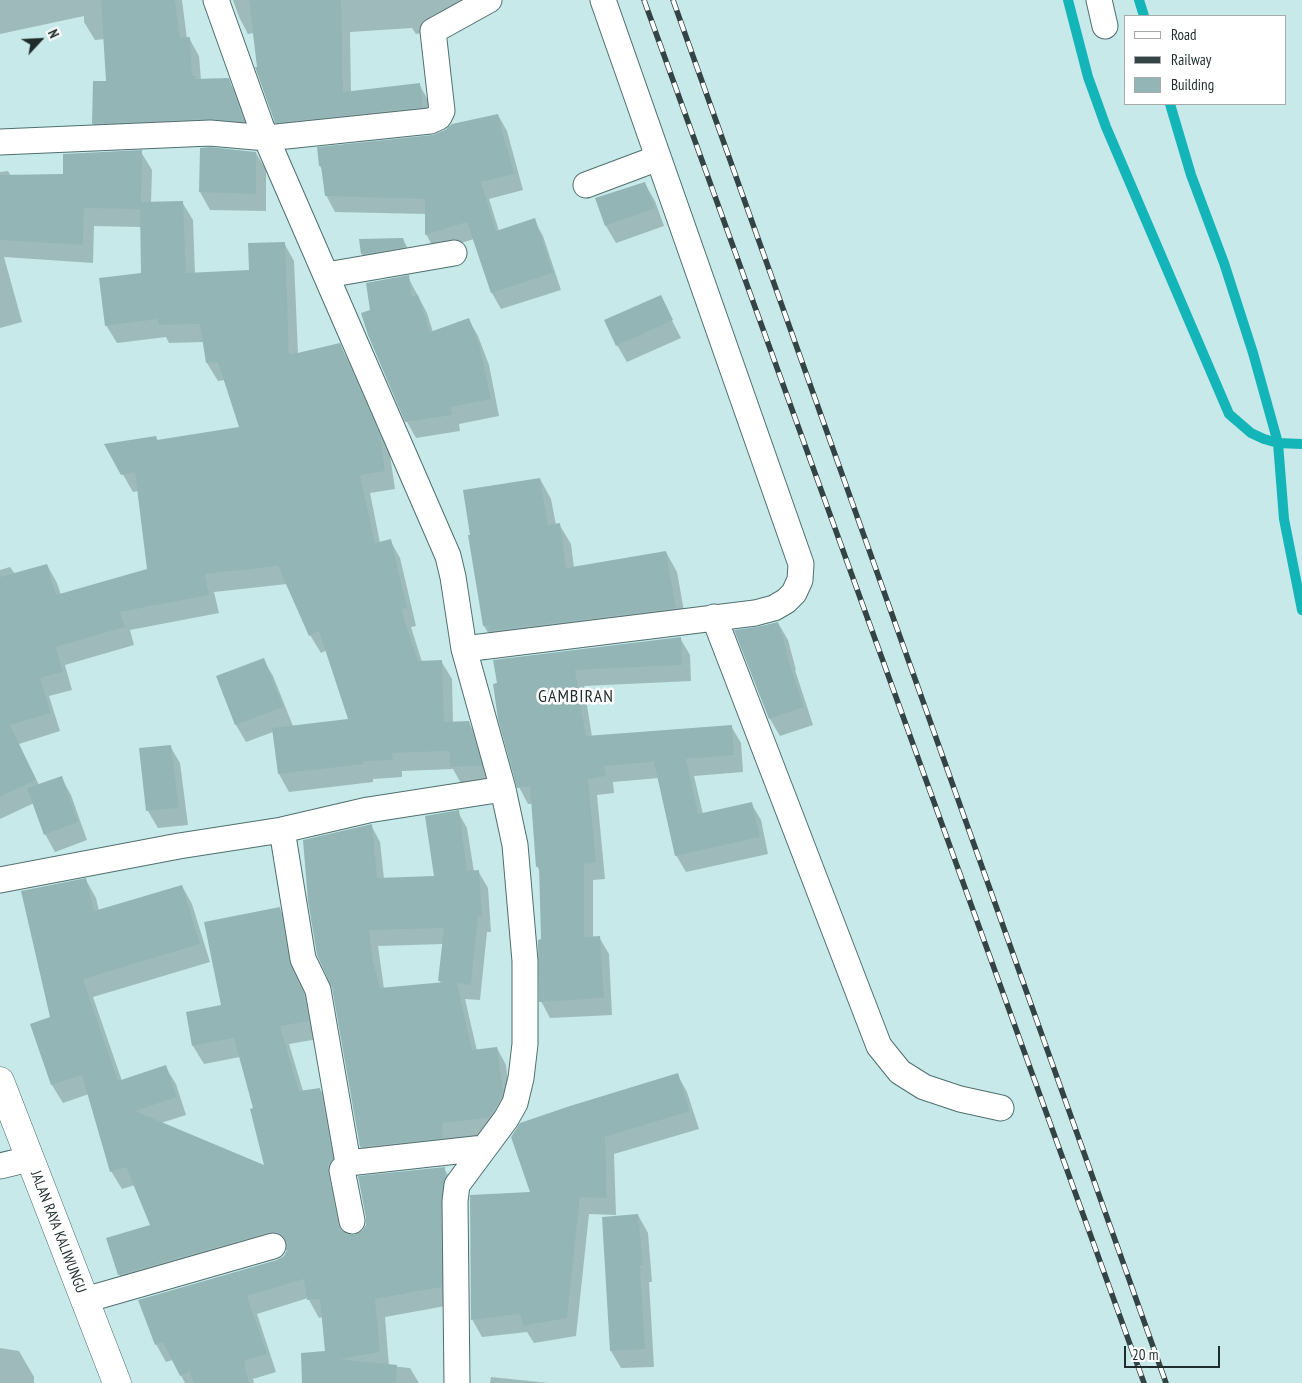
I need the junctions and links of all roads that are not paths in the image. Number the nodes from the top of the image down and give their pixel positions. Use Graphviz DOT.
graph roads {
  1 [pos="216,0"];
  2 [pos="489,0"];
  3 [pos="602,0"];
  4 [pos="1099,0"];
  5 [pos="1105,26"];
  6 [pos="268,138"];
  7 [pos="0,142"];
  8 [pos="658,158"];
  9 [pos="586,185"];
  10 [pos="454,253"];
  11 [pos="327,276"];
  12 [pos="714,617"];
  13 [pos="464,649"];
  14 [pos="503,790"];
  15 [pos="282,830"];
  16 [pos="0,880"];
  17 [pos="0,1082"];
  18 [pos="1001,1108"];
  19 [pos="484,1148"];
  20 [pos="29,1159"];
  21 [pos="348,1163"];
  22 [pos="0,1166"];
  23 [pos="352,1221"];
  24 [pos="273,1246"];
  25 [pos="85,1300"];
  26 [pos="117,1383"];
  27 [pos="457,1383"];
  1 -- 6 [label="street"];
  2 -- 6 [label="street"];
  3 -- 8 [label="street"];
  4 -- 5 [label="street"];
  6 -- 7 [label="street"];
  6 -- 11 [label="street"];
  8 -- 9 [label="street"];
  8 -- 12 [label="street"];
  10 -- 11 [label="street"];
  11 -- 13 [label="street"];
  12 -- 13 [label="street"];
  12 -- 18 [label="street"];
  13 -- 14 [label="street"];
  14 -- 15 [label="street"];
  14 -- 19 [label="street"];
  15 -- 16 [label="street"];
  15 -- 21 [label="street"];
  17 -- 20 [label="main road, JALAN RAYA KALIWUNGU"];
  19 -- 21 [label="street"];
  19 -- 27 [label="street"];
  20 -- 22 [label="street"];
  20 -- 25 [label="main road, JALAN RAYA KALIWUNGU"];
  21 -- 23 [label="street"];
  24 -- 25 [label="street"];
  25 -- 26 [label="main road, JALAN RAYA KALIWUNGU"];
}
